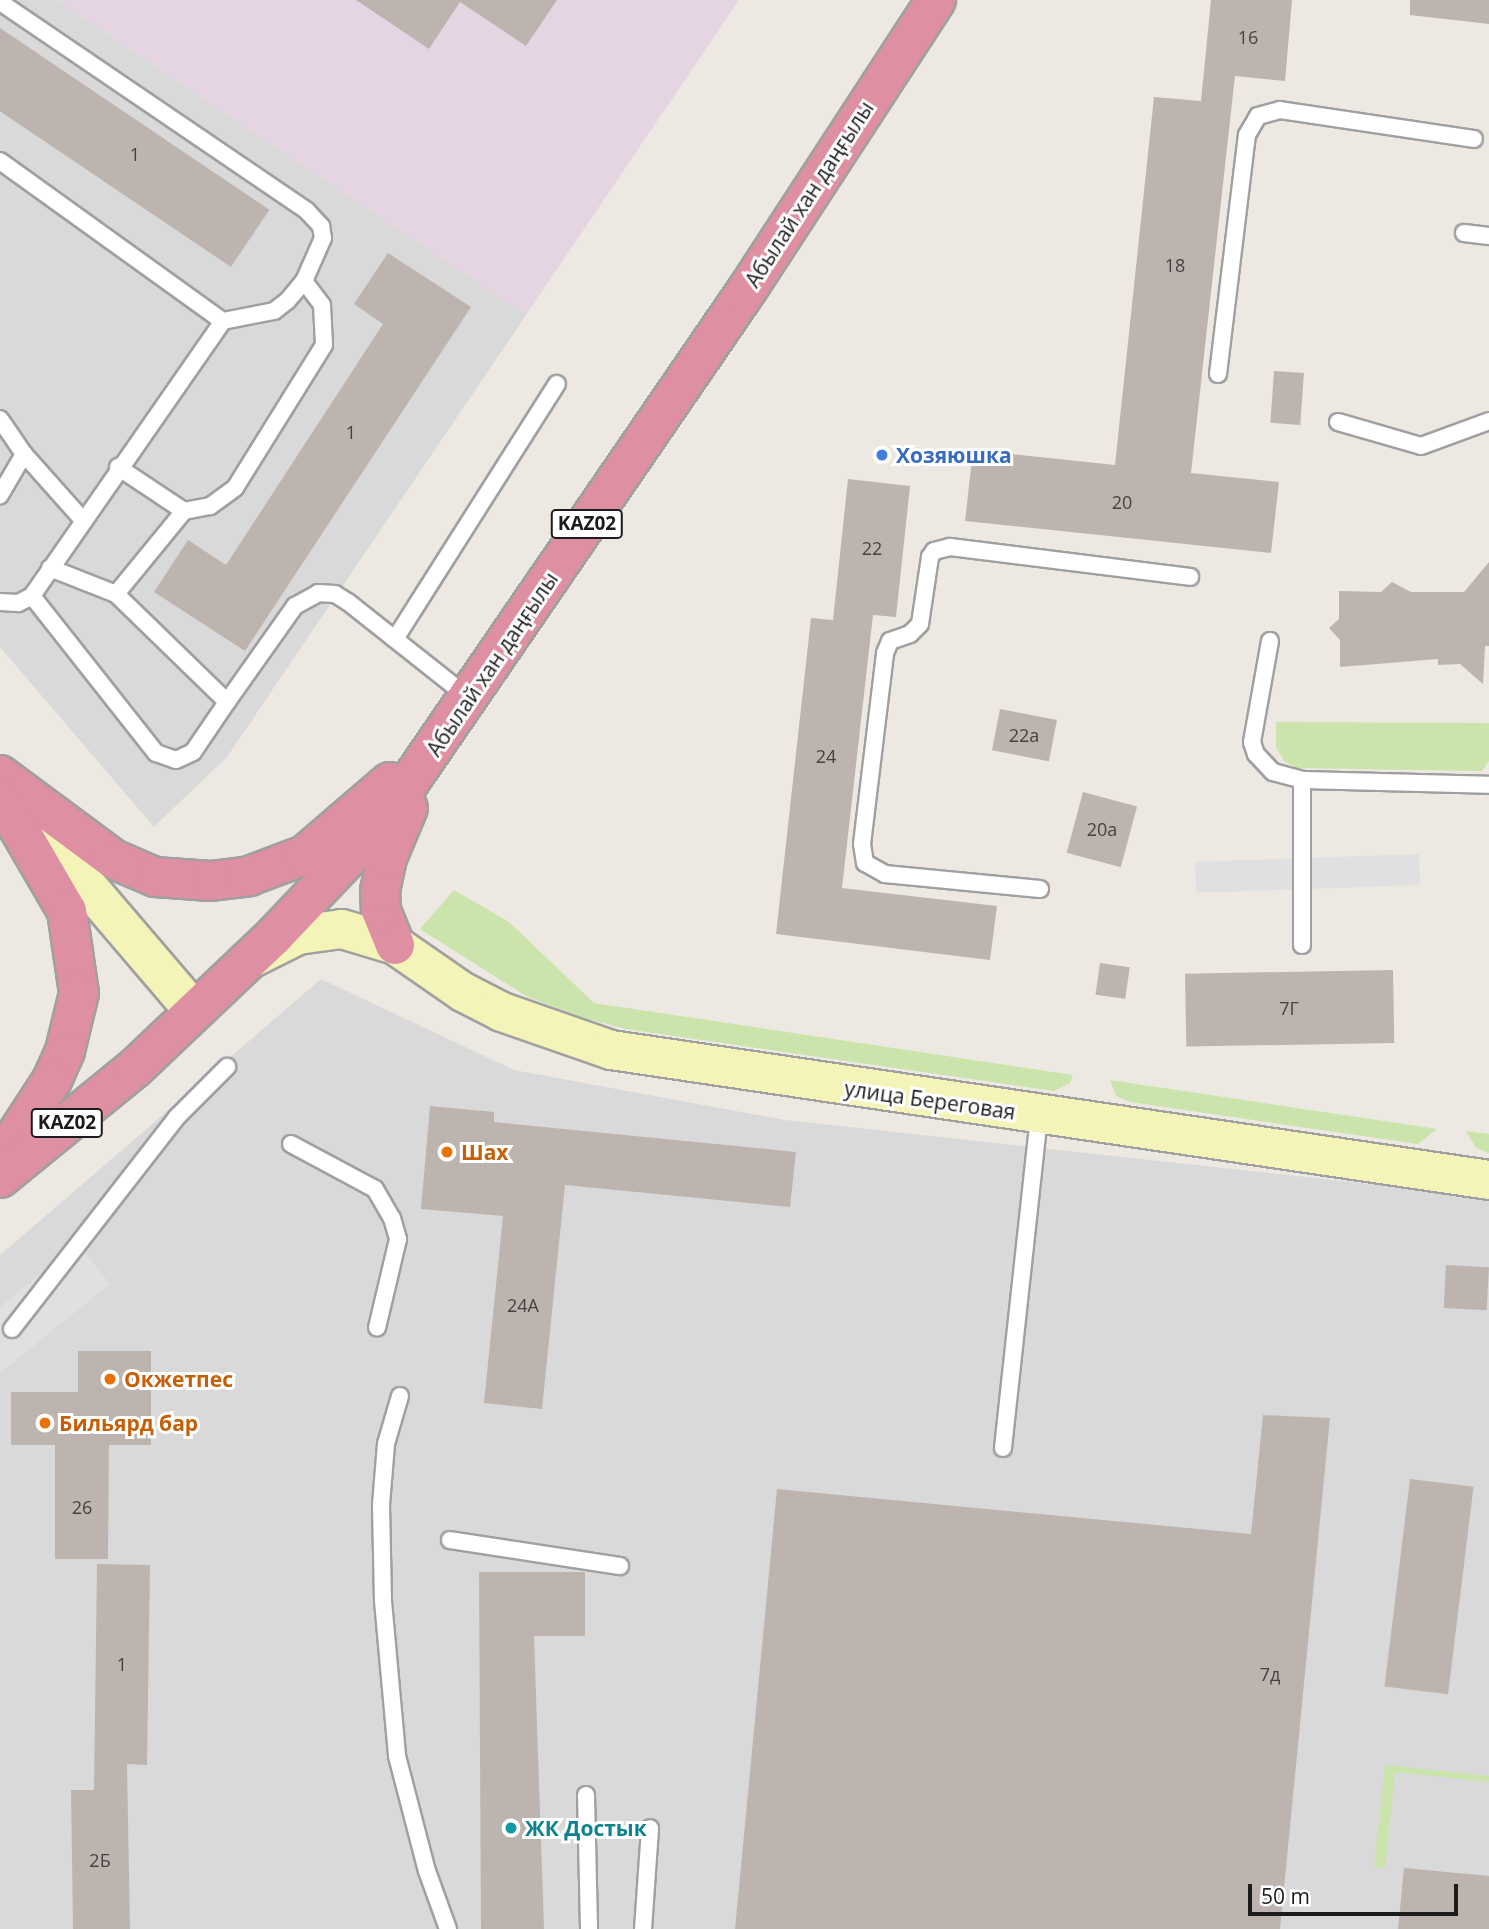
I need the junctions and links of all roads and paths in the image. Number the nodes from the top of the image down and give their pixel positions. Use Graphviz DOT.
graph roads {
  1 [pos="936,0"];
  2 [pos="0,2"];
  3 [pos="1474,139"];
  4 [pos="0,161"];
  5 [pos="1464,233"];
  6 [pos="1489,236"];
  7 [pos="304,281"];
  8 [pos="223,321"];
  9 [pos="1218,374"];
  10 [pos="557,384"];
  11 [pos="0,419"];
  12 [pos="1489,421"];
  13 [pos="1338,422"];
  14 [pos="24,454"];
  15 [pos="117,467"];
  16 [pos="0,495"];
  17 [pos="184,511"];
  18 [pos="82,519"];
  19 [pos="50,568"];
  20 [pos="1190,577"];
  21 [pos="116,594"];
  22 [pos="32,596"];
  23 [pos="0,603"];
  24 [pos="395,639"];
  25 [pos="1270,641"];
  26 [pos="469,698"];
  27 [pos="227,702"];
  28 [pos="446,731"];
  29 [pos="0,775"];
  30 [pos="1303,780"];
  31 [pos="0,784"];
  32 [pos="1489,785"];
  33 [pos="0,796"];
  34 [pos="1040,889"];
  35 [pos="395,945"];
  36 [pos="1302,945"];
  37 [pos="250,960"];
  38 [pos="194,1011"];
  39 [pos="227,1066"];
  40 [pos="1039,1116"];
  41 [pos="15,1140"];
  42 [pos="291,1144"];
  43 [pos="0,1178"];
  44 [pos="1489,1180"];
  45 [pos="377,1328"];
  46 [pos="12,1329"];
  47 [pos="400,1396"];
  48 [pos="1003,1448"];
  49 [pos="450,1540"];
  50 [pos="620,1566"];
  51 [pos="586,1795"];
  52 [pos="650,1828"];
  53 [pos="448,1929"];
  54 [pos="589,1929"];
  55 [pos="643,1929"];
  1 -- 26 [label="highway, Абылай хан даңғылы / KАZ02"];
  2 -- 7 [label="lane"];
  3 -- 9 [label="lane"];
  4 -- 8 [label="lane"];
  5 -- 6 [label="lane"];
  7 -- 8 [label="lane"];
  7 -- 17 [label="lane"];
  8 -- 15 [label="lane"];
  10 -- 24 [label="lane"];
  11 -- 14 [label="lane"];
  12 -- 13 [label="lane"];
  14 -- 16 [label="lane"];
  14 -- 18 [label="lane"];
  15 -- 17 [label="lane"];
  15 -- 18 [label="lane"];
  17 -- 21 [label="lane"];
  18 -- 19 [label="lane"];
  19 -- 21 [label="lane"];
  19 -- 22 [label="lane"];
  20 -- 34 [label="lane"];
  21 -- 27 [label="lane"];
  22 -- 23 [label="lane"];
  22 -- 27 [label="lane"];
  24 -- 26 [label="lane"];
  24 -- 27 [label="lane"];
  25 -- 30 [label="lane"];
  26 -- 28 [label="highway, Абылай хан даңғылы / KАZ02"];
  28 -- 29 [label="highway"];
  28 -- 35 [label="highway"];
  28 -- 37 [label="highway, Абылай хан даңғылы / KАZ02"];
  30 -- 32 [label="lane"];
  30 -- 36 [label="lane"];
  31 -- 38 [label="street"];
  33 -- 41 [label="highway"];
  35 -- 37 [label="street, улица Береговая"];
  35 -- 40 [label="street, улица Береговая"];
  37 -- 38 [label="highway, Абылай хан даңғылы / KАZ02"];
  38 -- 41 [label="highway, Абылай хан даңғылы / KАZ02"];
  39 -- 46 [label="lane"];
  40 -- 44 [label="street, улица Береговая"];
  40 -- 48 [label="lane"];
  41 -- 43 [label="highway, Абылай хан даңғылы / KАZ02"];
  42 -- 45 [label="lane"];
  47 -- 53 [label="lane"];
  49 -- 50 [label="lane"];
  51 -- 54 [label="lane"];
  52 -- 55 [label="lane"];
}
